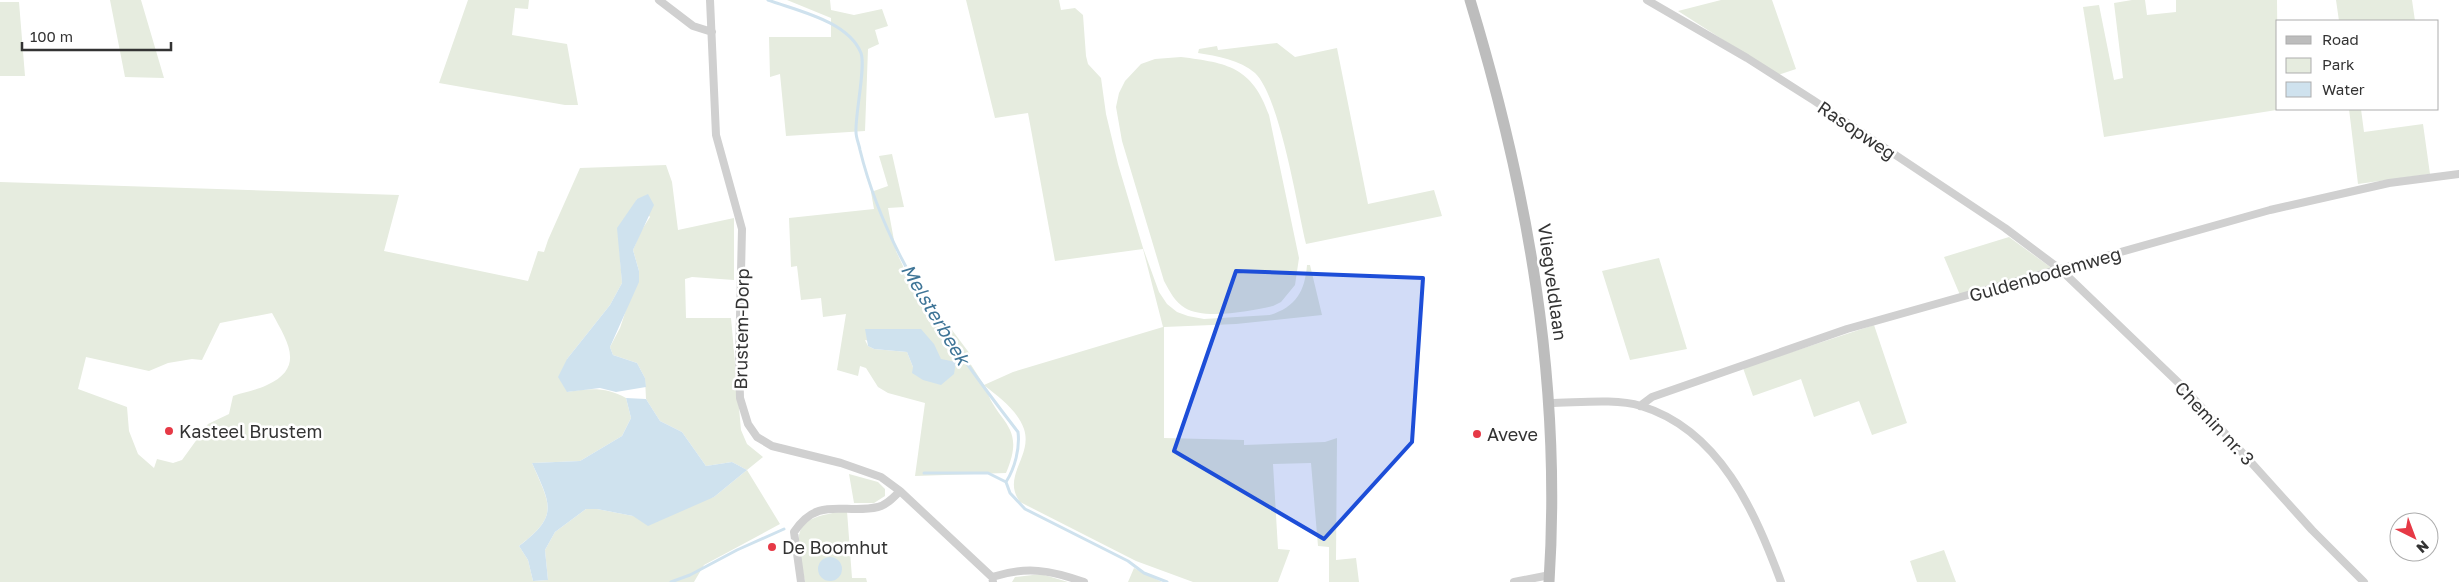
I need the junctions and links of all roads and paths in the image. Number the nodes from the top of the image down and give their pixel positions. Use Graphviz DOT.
graph roads {
  1 [pos="659,0"];
  2 [pos="710,0"];
  3 [pos="1470,0"];
  4 [pos="1647,0"];
  5 [pos="712,32"];
  6 [pos="2459,174"];
  7 [pos="2061,270"];
  8 [pos="1549,403"];
  9 [pos="1640,406"];
  10 [pos="900,491"];
  11 [pos="992,579"];
  12 [pos="1549,579"];
  13 [pos="802,582"];
  14 [pos="1084,582"];
  15 [pos="1514,582"];
  16 [pos="1781,582"];
  17 [pos="2364,582"];
  1 -- 5 [label="street"];
  2 -- 5 [label="street, Brustem-Dorp"];
  3 -- 8 [label="main road, Vliegveldlaan"];
  4 -- 7 [label="street, Rasopweg"];
  5 -- 10 [label="street, Brustem-Dorp"];
  6 -- 7 [label="street, Guldenbodemweg"];
  7 -- 9 [label="street, Guldenbodemweg"];
  7 -- 17 [label="street, Chemin nr. 3"];
  8 -- 9 [label="street"];
  8 -- 12 [label="main road, Vliegveldlaan"];
  9 -- 16 [label="street"];
  10 -- 11 [label="street, Brustem-Dorp"];
  10 -- 13 [label="street"];
  11 -- 14 [label="street, Brustem-Dorp"];
  12 -- 15 [label="street, Vliegveldlaan"];
}
